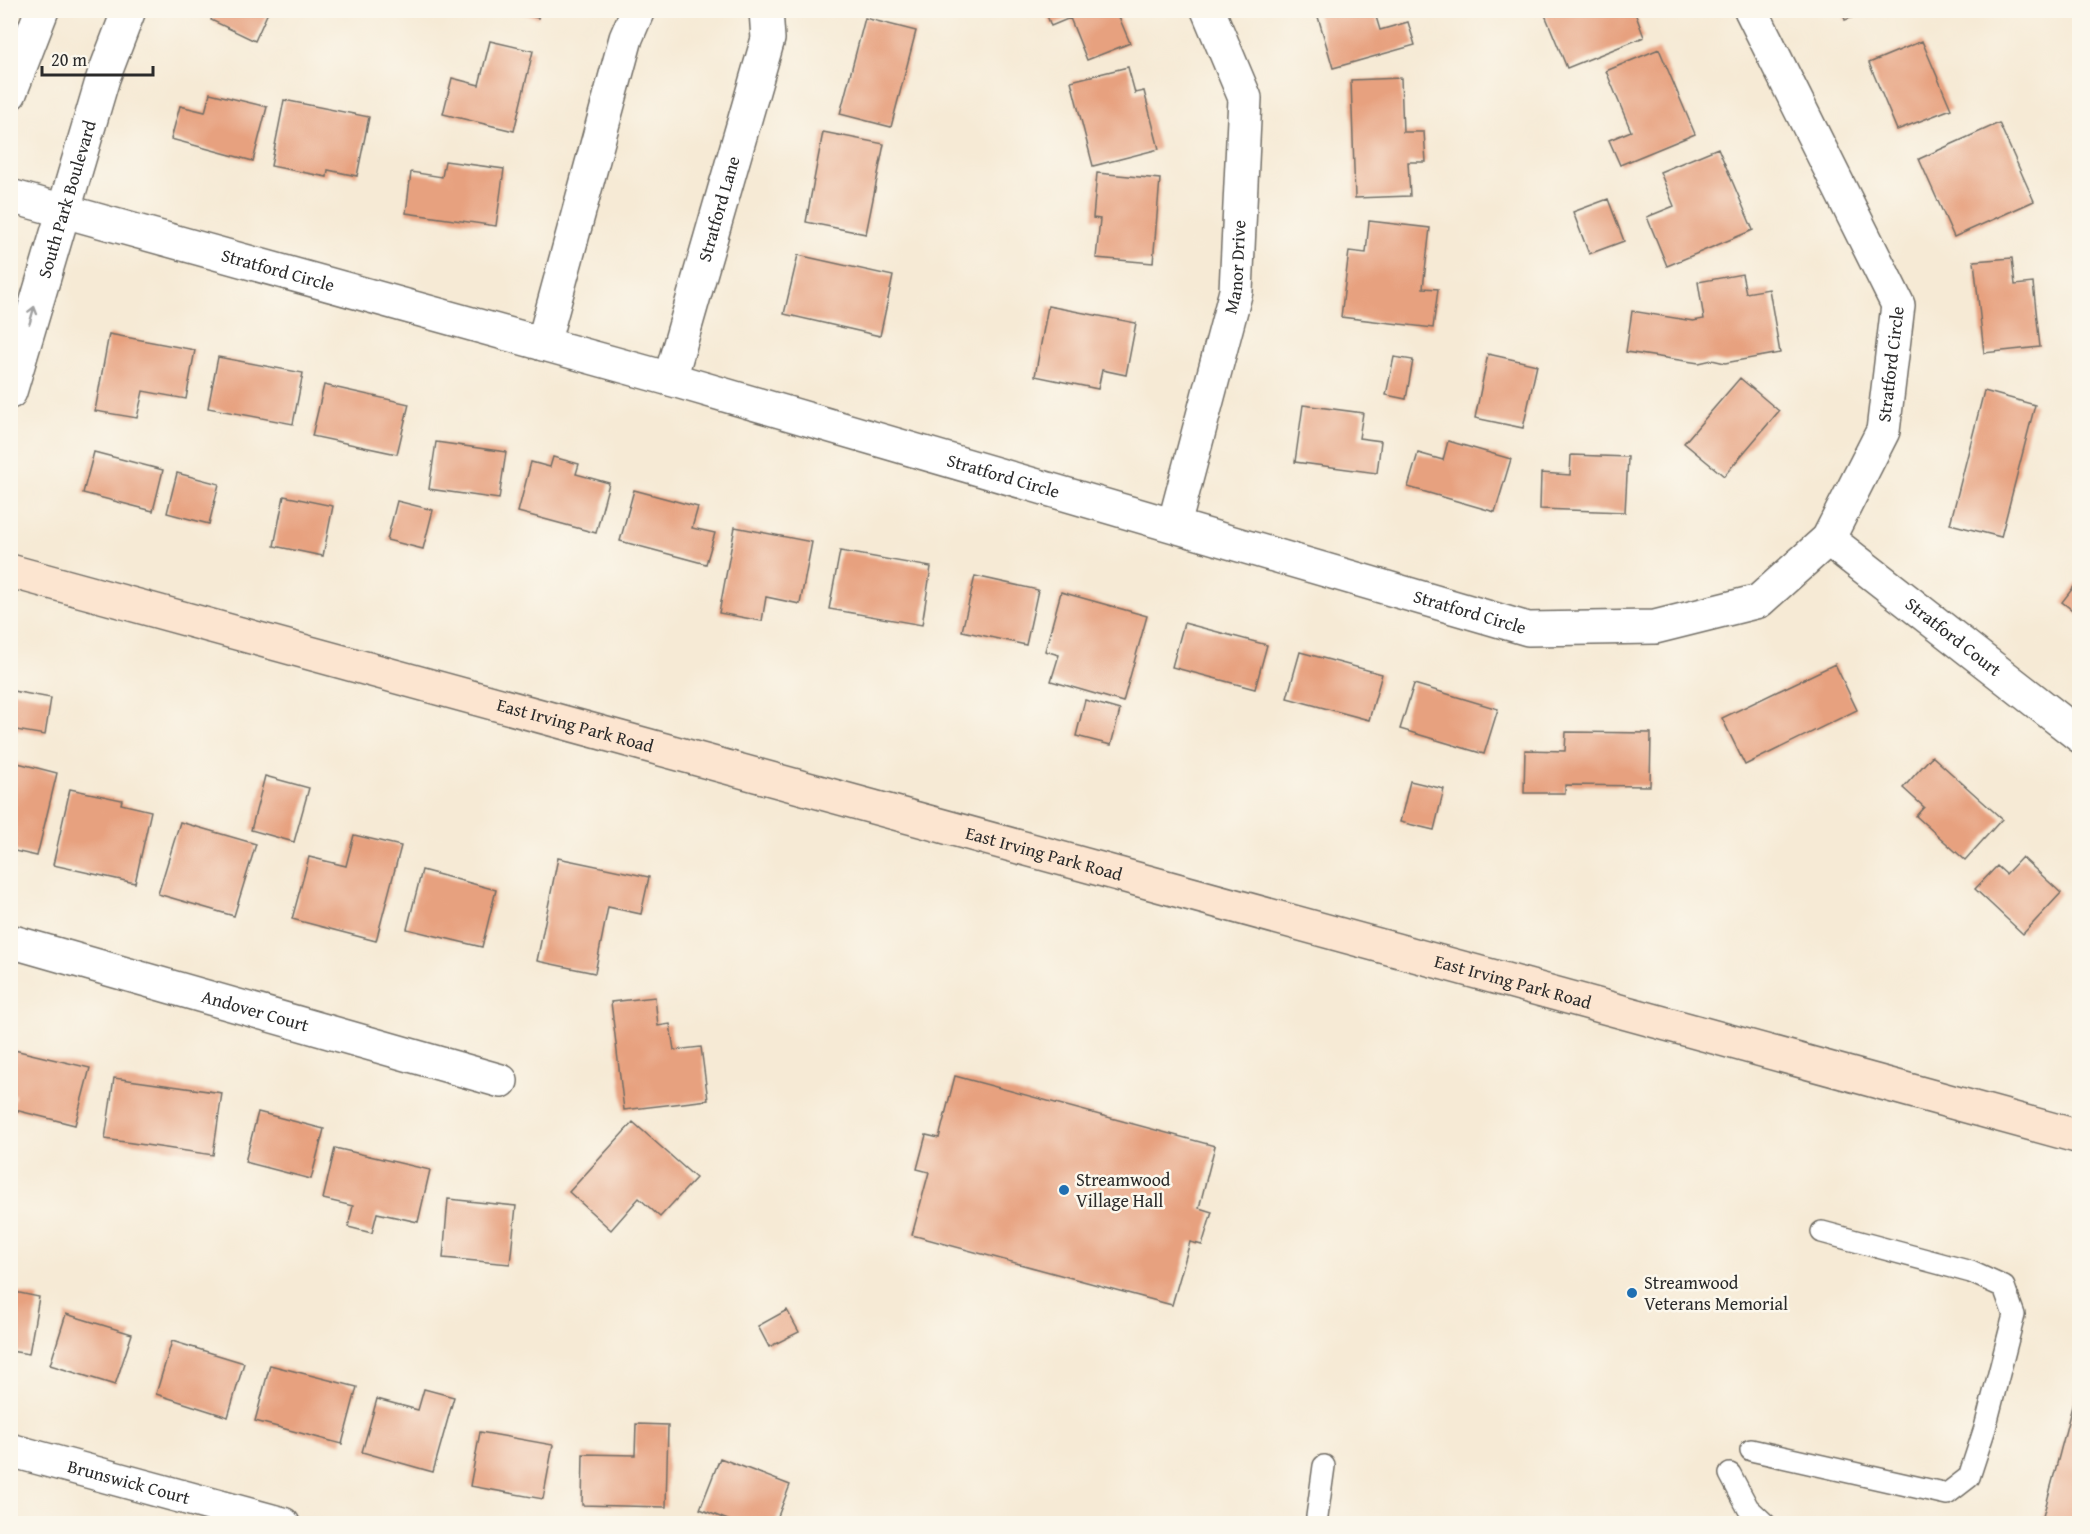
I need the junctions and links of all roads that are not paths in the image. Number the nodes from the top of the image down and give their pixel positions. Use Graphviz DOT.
graph roads {
  1 [pos="42,10"];
  2 [pos="129,10"];
  3 [pos="638,10"];
  4 [pos="1209,10"];
  5 [pos="1751,10"];
  6 [pos="767,25"];
  7 [pos="10,93"];
  8 [pos="10,196"];
  9 [pos="62,211"];
  10 [pos="543,344"];
  11 [pos="670,380"];
  12 [pos="10,392"];
  13 [pos="1174,525"];
  14 [pos="1828,539"];
  15 [pos="10,571"];
  16 [pos="2079,736"];
  17 [pos="10,941"];
  18 [pos="501,1081"];
  19 [pos="2079,1137"];
  20 [pos="1822,1232"];
  21 [pos="10,1450"];
  22 [pos="1751,1450"];
  23 [pos="1324,1466"];
  24 [pos="1730,1474"];
  25 [pos="283,1524"];
  26 [pos="1316,1524"];
  27 [pos="1765,1524"];
  1 -- 7 [label="street"];
  2 -- 9 [label="street, South Park Boulevard"];
  3 -- 10 [label="street"];
  4 -- 13 [label="street, Manor Drive"];
  5 -- 14 [label="street, Stratford Circle"];
  6 -- 11 [label="street, Stratford Lane"];
  8 -- 9 [label="street, Stratford Circle"];
  9 -- 10 [label="street, Stratford Circle"];
  12 -- 9 [label="street, South Park Boulevard, one-way"];
  10 -- 11 [label="street, Stratford Circle"];
  11 -- 13 [label="street, Stratford Circle"];
  13 -- 14 [label="street, Stratford Circle"];
  14 -- 16 [label="street, Stratford Court"];
  15 -- 19 [label="main road, East Irving Park Road"];
  17 -- 18 [label="street, Andover Court"];
  20 -- 22 [label="lane"];
  21 -- 25 [label="street, Brunswick Court"];
  23 -- 26 [label="lane"];
  24 -- 27 [label="lane"];
}
